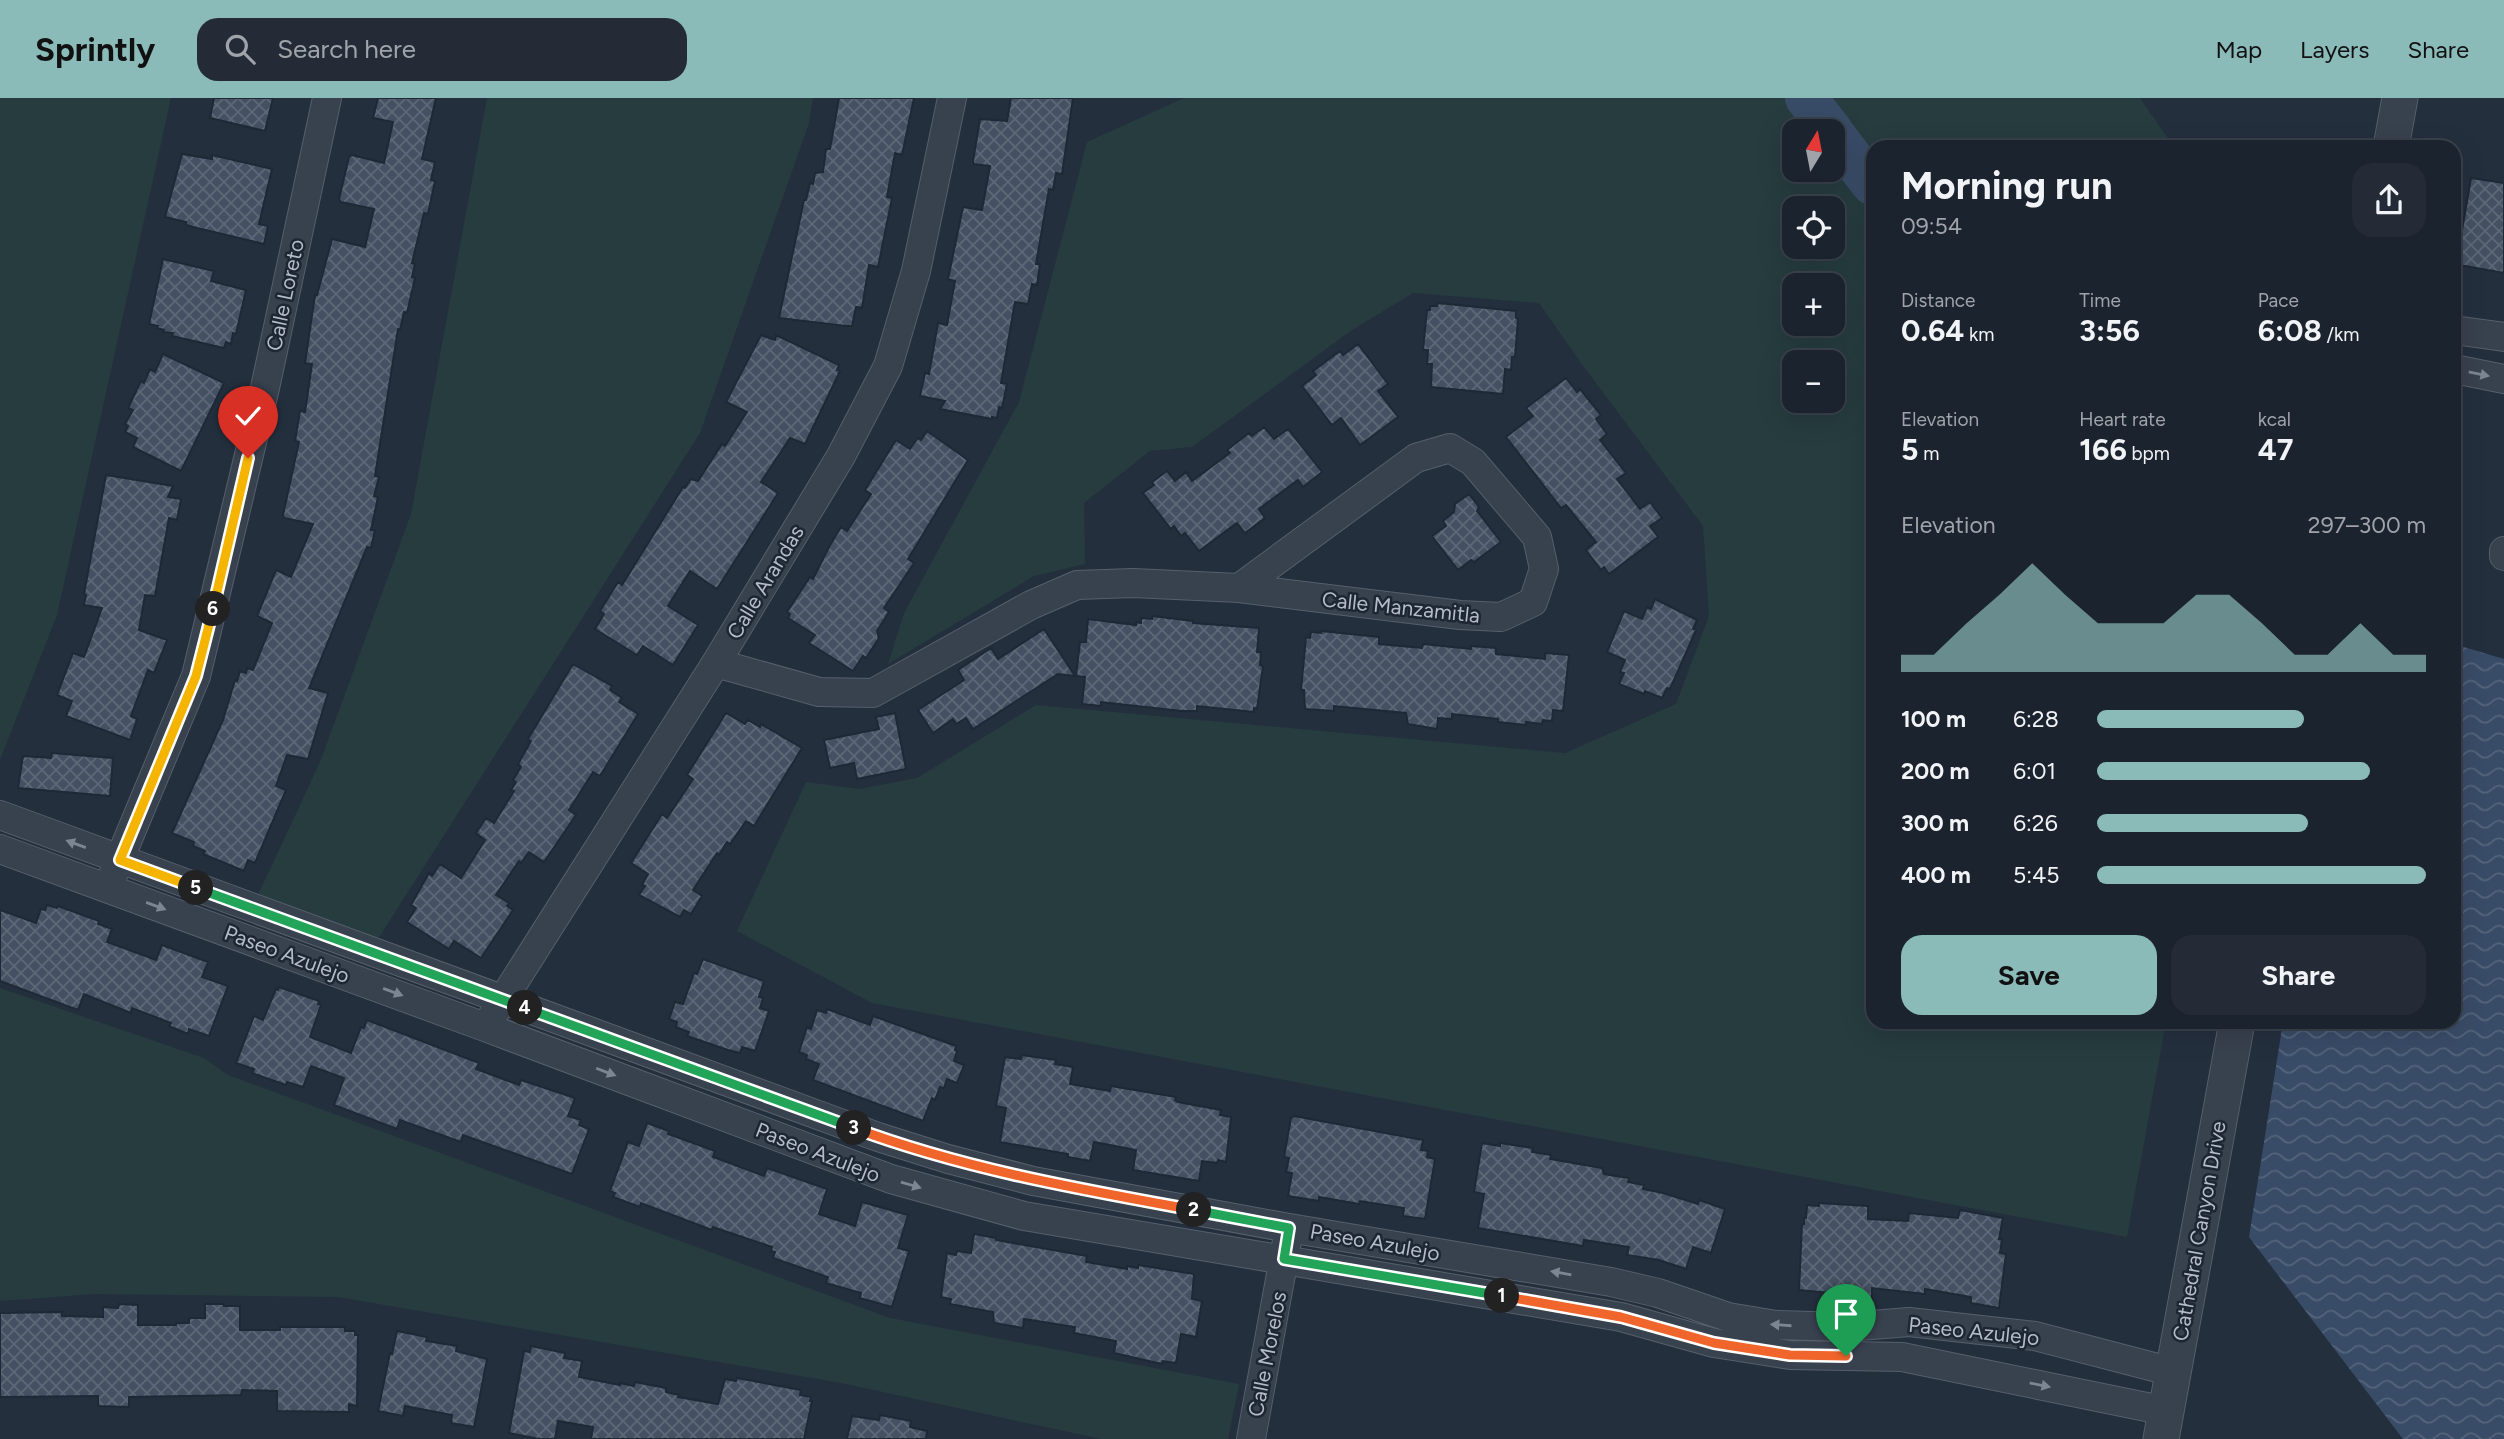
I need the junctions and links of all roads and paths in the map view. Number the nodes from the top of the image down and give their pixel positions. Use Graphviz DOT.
graph roads {
  1 [pos="327,98"];
  2 [pos="952,98"];
  3 [pos="2400,98"];
  4 [pos="2392,140"];
  5 [pos="2461,331"];
  6 [pos="2504,337"];
  7 [pos="2461,370"];
  8 [pos="2504,379"];
  9 [pos="1239,588"];
  10 [pos="716,663"];
  11 [pos="0,815"];
  12 [pos="0,849"];
  13 [pos="120,860"];
  14 [pos="108,888"];
  15 [pos="502,1000"];
  16 [pos="485,1027"];
  17 [pos="2236,1030"];
  18 [pos="1289,1228"];
  19 [pos="1284,1259"];
  20 [pos="2173,1372"];
  21 [pos="2163,1425"];
  22 [pos="1251,1439"];
  1 -- 13 [label="street, Calle Loreto"];
  2 -- 10 [label="street, Calle Arandas"];
  3 -- 4 [label="street"];
  5 -- 6 [label="street"];
  7 -- 8 [label="street, one-way"];
  9 -- 9 [label="street, Calle Manzamitla"];
  9 -- 10 [label="street, Calle Manzamitla"];
  10 -- 15 [label="street, Calle Arandas"];
  13 -- 11 [label="street, Paseo Azulejo, one-way"];
  12 -- 14 [label="street, Paseo Azulejo"];
  13 -- 14 [label="street, Calle Loreto"];
  13 -- 15 [label="street, Paseo Azulejo"];
  14 -- 16 [label="street, Paseo Azulejo, one-way"];
  15 -- 16 [label="street, Calle Arandas"];
  15 -- 18 [label="street, Paseo Azulejo"];
  16 -- 19 [label="street, Paseo Azulejo, one-way"];
  17 -- 20 [label="street, Cathedral Canyon Drive"];
  18 -- 19 [label="street, Calle Morelos"];
  20 -- 18 [label="street, Paseo Azulejo, one-way"];
  19 -- 21 [label="street, Paseo Azulejo, one-way"];
  19 -- 22 [label="street, Calle Morelos"];
  20 -- 21 [label="street, Cathedral Canyon Drive"];
}
